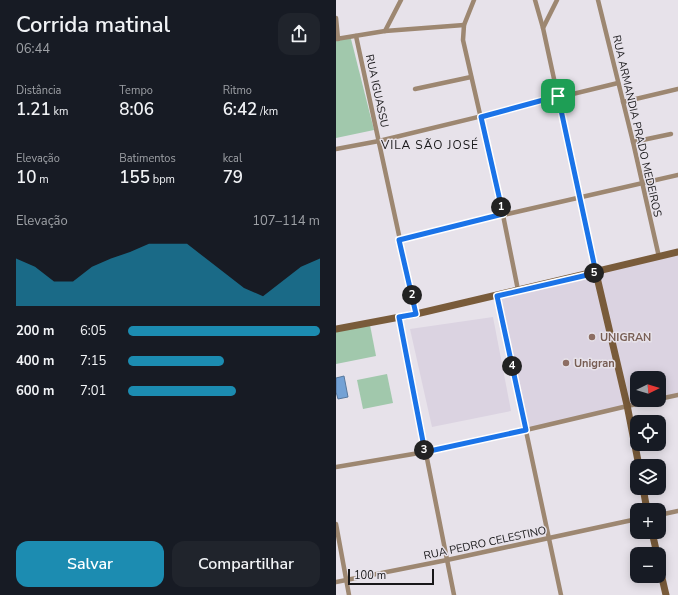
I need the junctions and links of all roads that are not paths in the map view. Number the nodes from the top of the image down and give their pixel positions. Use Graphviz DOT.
graph roads {
  1 [pos="401,0"];
  2 [pos="474,0"];
  3 [pos="535,0"];
  4 [pos="557,0"];
  5 [pos="598,0"];
  6 [pos="336,18"];
  7 [pos="464,25"];
  8 [pos="543,28"];
  9 [pos="385,31"];
  10 [pos="356,36"];
  11 [pos="337,39"];
  12 [pos="471,77"];
  13 [pos="618,83"];
  14 [pos="415,89"];
  15 [pos="678,89"];
  16 [pos="558,96"];
  17 [pos="623,102"];
  18 [pos="481,117"];
  19 [pos="671,134"];
  20 [pos="379,141"];
  21 [pos="633,142"];
  22 [pos="336,149"];
  23 [pos="678,175"];
  24 [pos="642,183"];
  25 [pos="580,198"];
  26 [pos="503,214"];
  27 [pos="399,240"];
  28 [pos="678,252"];
  29 [pos="658,257"];
  30 [pos="596,273"];
  31 [pos="518,290"];
  32 [pos="497,296"];
  33 [pos="416,314"];
  34 [pos="399,317"];
  35 [pos="336,329"];
  36 [pos="678,395"];
  37 [pos="666,398"];
  38 [pos="630,404"];
  39 [pos="627,405"];
  40 [pos="526,430"];
  41 [pos="425,452"];
  42 [pos="638,459"];
  43 [pos="336,468"];
  44 [pos="678,511"];
  45 [pos="666,514"];
  46 [pos="630,520"];
  47 [pos="336,524"];
  48 [pos="548,538"];
  49 [pos="447,560"];
  50 [pos="346,580"];
  51 [pos="336,582"];
  52 [pos="663,583"];
  53 [pos="349,595"];
  54 [pos="454,595"];
  55 [pos="561,595"];
  56 [pos="666,595"];
  1 -- 9 [label="street"];
  2 -- 7 [label="street"];
  3 -- 8 [label="street"];
  4 -- 8 [label="street"];
  5 -- 13 [label="street, RUA ARMANDIA PRADO MEDEIROS"];
  6 -- 11 [label="street"];
  7 -- 9 [label="street"];
  7 -- 12 [label="street"];
  8 -- 16 [label="street"];
  9 -- 10 [label="street"];
  10 -- 11 [label="street"];
  10 -- 20 [label="street, RUA IGUASSU"];
  12 -- 14 [label="street"];
  12 -- 18 [label="street"];
  13 -- 16 [label="street"];
  13 -- 17 [label="street, RUA ARMANDIA PRADO MEDEIROS"];
  15 -- 17 [label="street"];
  16 -- 18 [label="street"];
  16 -- 25 [label="street"];
  17 -- 21 [label="street, RUA ARMANDIA PRADO MEDEIROS"];
  18 -- 20 [label="street"];
  18 -- 26 [label="street"];
  19 -- 21 [label="street"];
  20 -- 22 [label="street"];
  20 -- 27 [label="street, RUA IGUASSU"];
  21 -- 24 [label="street, RUA ARMANDIA PRADO MEDEIROS"];
  23 -- 24 [label="street"];
  24 -- 25 [label="street"];
  24 -- 29 [label="street, RUA ARMANDIA PRADO MEDEIROS"];
  25 -- 26 [label="street"];
  25 -- 30 [label="street"];
  26 -- 27 [label="street"];
  26 -- 31 [label="street"];
  27 -- 33 [label="street, RUA IGUASSU"];
  28 -- 29 [label="street"];
  29 -- 30 [label="street"];
  30 -- 31 [label="street"];
  30 -- 39 [label="street"];
  31 -- 32 [label="street"];
  32 -- 33 [label="street"];
  32 -- 40 [label="street"];
  33 -- 34 [label="street"];
  34 -- 35 [label="street"];
  34 -- 41 [label="street"];
  36 -- 37 [label="street"];
  38 -- 39 [label="street"];
  39 -- 40 [label="street"];
  39 -- 42 [label="street"];
  40 -- 41 [label="street"];
  40 -- 48 [label="street"];
  41 -- 43 [label="street"];
  41 -- 49 [label="street"];
  44 -- 45 [label="street"];
  46 -- 48 [label="street, RUA PEDRO CELESTINO"];
  47 -- 50 [label="street"];
  48 -- 49 [label="street, RUA PEDRO CELESTINO"];
  48 -- 55 [label="street"];
  49 -- 50 [label="street, RUA PEDRO CELESTINO"];
  49 -- 54 [label="street"];
  50 -- 51 [label="street, RUA PEDRO CELESTINO"];
  50 -- 53 [label="street"];
  52 -- 56 [label="street"];
}
